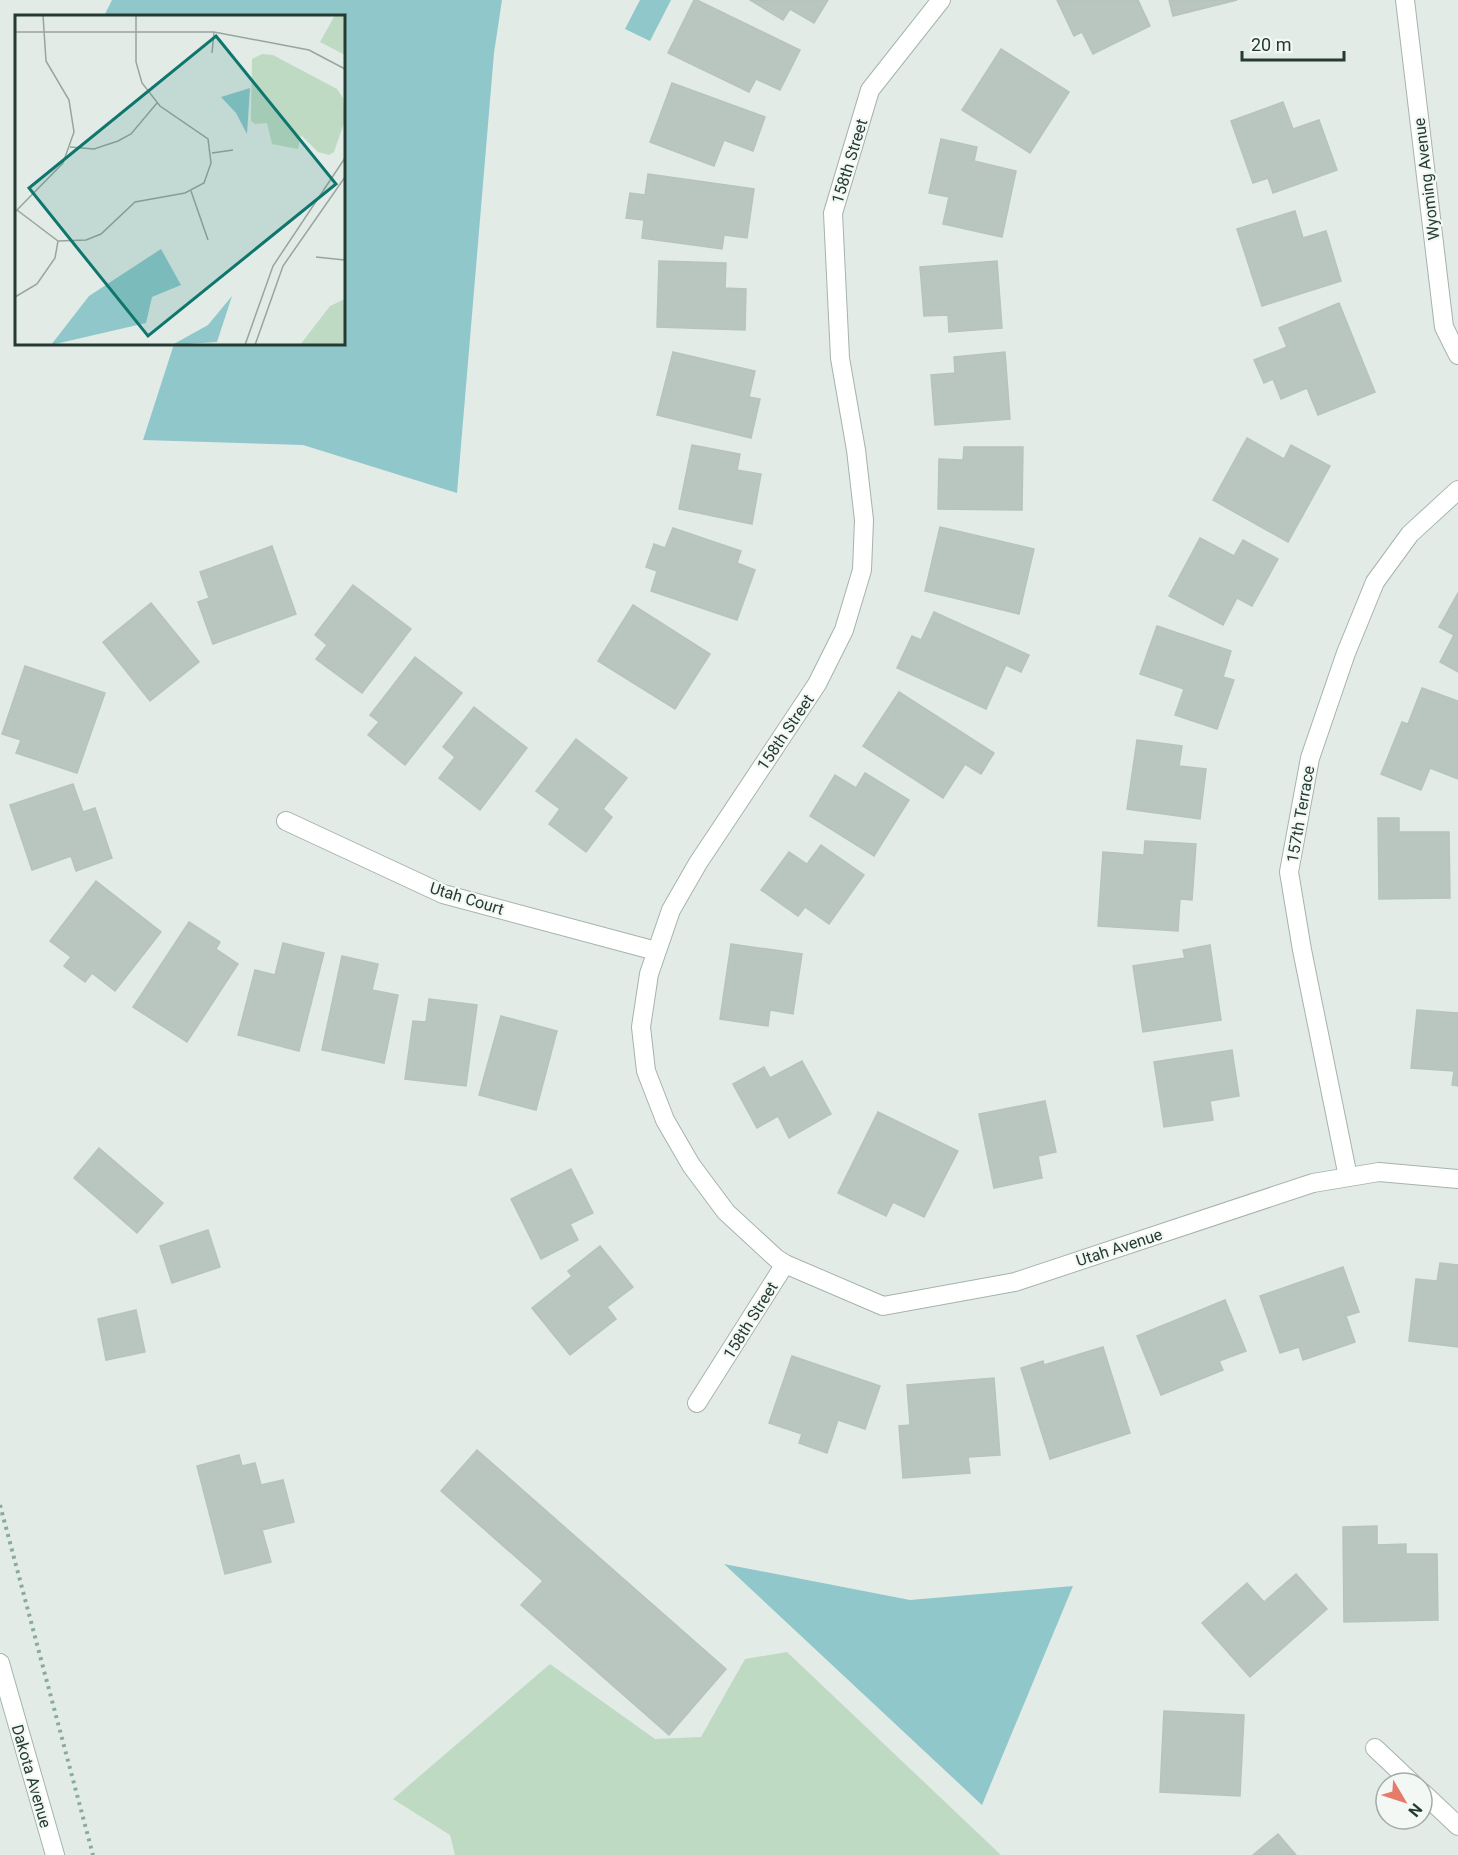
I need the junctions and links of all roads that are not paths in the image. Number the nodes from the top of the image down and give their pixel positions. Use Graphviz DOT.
graph roads {
  1 [pos="941,0"];
  2 [pos="1405,0"];
  3 [pos="1458,355"];
  4 [pos="1458,490"];
  5 [pos="286,821"];
  6 [pos="656,951"];
  7 [pos="1348,1177"];
  8 [pos="1458,1179"];
  9 [pos="784,1264"];
  10 [pos="697,1403"];
  11 [pos="0,1663"];
  12 [pos="1375,1748"];
  13 [pos="1399,1771"];
  14 [pos="1434,1803"];
  15 [pos="1458,1826"];
  16 [pos="55,1855"];
  1 -- 6 [label="street, 158th Street"];
  2 -- 3 [label="street, Wyoming Avenue"];
  4 -- 7 [label="street, 157th Terrace"];
  5 -- 6 [label="street, Utah Court"];
  6 -- 9 [label="street, 158th Street"];
  7 -- 8 [label="street, Utah Avenue"];
  7 -- 9 [label="street, Utah Avenue"];
  9 -- 10 [label="street, 158th Street"];
  11 -- 16 [label="street, Dakota Avenue"];
  12 -- 13 [label="street"];
  14 -- 15 [label="street"];
}
